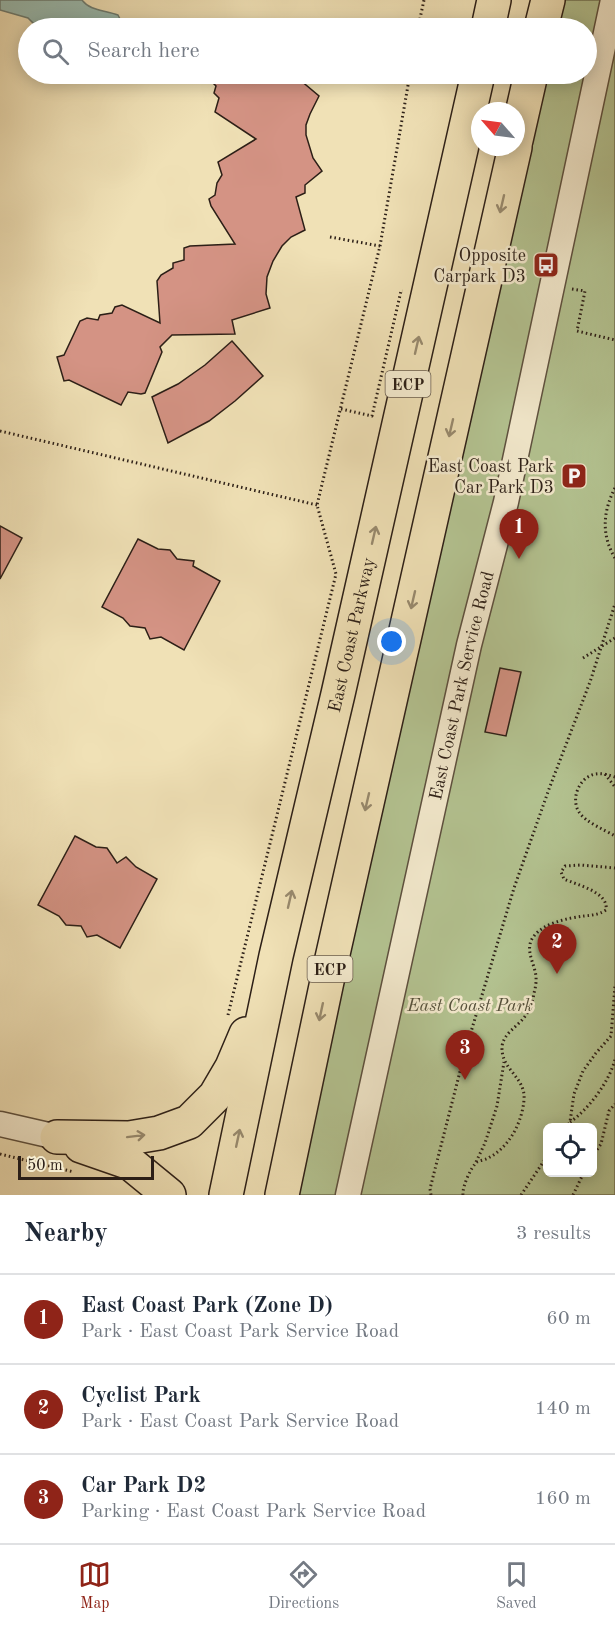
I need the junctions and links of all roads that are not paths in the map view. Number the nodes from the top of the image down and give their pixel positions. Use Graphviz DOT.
graph roads {
  1 [pos="494,0"];
  2 [pos="548,0"];
  3 [pos="614,0"];
  4 [pos="490,18"];
  5 [pos="544,18"];
  6 [pos="607,61"];
  7 [pos="476,84"];
  8 [pos="529,84"];
  9 [pos="525,102"];
  10 [pos="512,156"];
  11 [pos="276,956"];
  12 [pos="0,1124"];
  13 [pos="57,1137"];
  14 [pos="169,1195"];
  15 [pos="226,1195"];
  16 [pos="282,1195"];
  17 [pos="348,1195"];
  1 -- 4 [label="highway"];
  2 -- 5 [label="highway"];
  3 -- 6 [label="street, East Coast Park Service Road"];
  6 -- 17 [label="street, East Coast Park Service Road"];
  11 -- 7 [label="highway, East Coast Parkway / ECP, one-way"];
  8 -- 9 [label="highway"];
  10 -- 16 [label="highway, ECP, one-way"];
  13 -- 11 [label="highway, one-way"];
  15 -- 11 [label="highway, East Coast Parkway / ECP, one-way"];
  12 -- 13 [label="street"];
  13 -- 14 [label="highway"];
}
